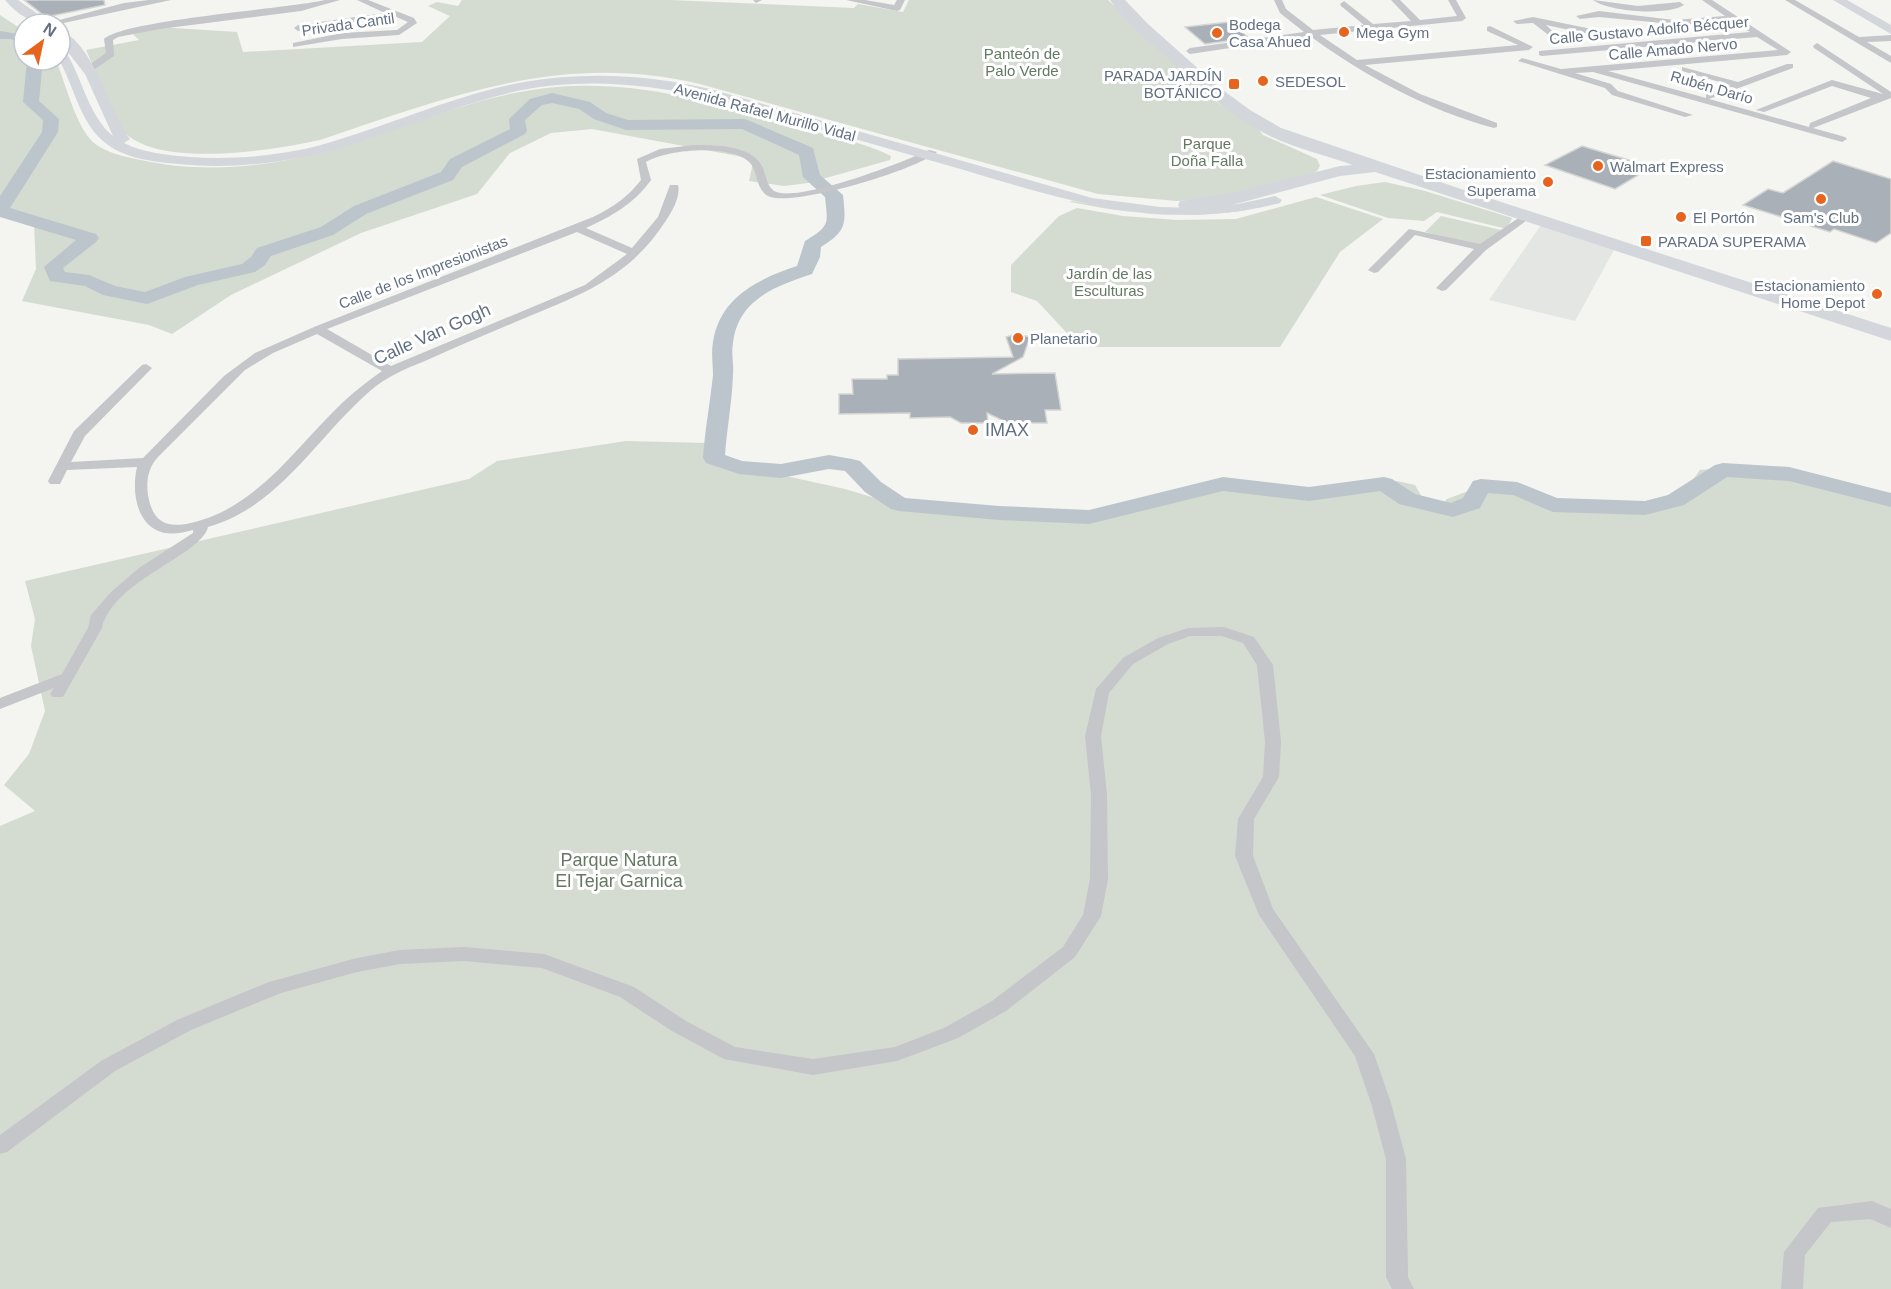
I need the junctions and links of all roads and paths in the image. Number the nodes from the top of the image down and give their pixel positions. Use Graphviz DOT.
graph roads {
  1 [pos="142,0"];
  2 [pos="167,0"];
  3 [pos="336,0"];
  4 [pos="360,0"];
  5 [pos="850,0"];
  6 [pos="1117,0"];
  7 [pos="1129,0"];
  8 [pos="1278,0"];
  9 [pos="1395,0"];
  10 [pos="1452,0"];
  11 [pos="1597,0"];
  12 [pos="1603,0"];
  13 [pos="1671,0"];
  14 [pos="1706,0"];
  15 [pos="1789,0"];
  16 [pos="1839,0"];
  17 [pos="1853,0"];
  18 [pos="899,4"];
  19 [pos="1344,4"];
  20 [pos="6,5"];
  21 [pos="21,12"];
  22 [pos="393,14"];
  23 [pos="72,17"];
  24 [pos="72,17"];
  25 [pos="1735,18"];
  26 [pos="1533,20"];
  27 [pos="1516,21"];
  28 [pos="1417,22"];
  29 [pos="1676,22"];
  30 [pos="1891,22"];
  31 [pos="1371,27"];
  32 [pos="298,28"];
  33 [pos="1490,29"];
  34 [pos="1891,30"];
  35 [pos="1312,33"];
  36 [pos="1760,34"];
  37 [pos="1605,35"];
  38 [pos="1555,37"];
  39 [pos="1891,38"];
  40 [pos="1857,40"];
  41 [pos="296,45"];
  42 [pos="72,46"];
  43 [pos="1817,46"];
  44 [pos="1528,47"];
  45 [pos="1190,51"];
  46 [pos="1544,55"];
  47 [pos="1891,60"];
  48 [pos="1354,63"];
  49 [pos="1790,66"];
  50 [pos="89,69"];
  51 [pos="1685,69"];
  52 [pos="1605,70"];
  53 [pos="69,72"];
  54 [pos="1566,72"];
  55 [pos="1591,81"];
  56 [pos="1739,85"];
  57 [pos="1709,96"];
  58 [pos="1888,97"];
  59 [pos="1761,110"];
  60 [pos="1688,115"];
  61 [pos="1494,125"];
  62 [pos="1821,129"];
  63 [pos="1842,139"];
  64 [pos="1296,141"];
  65 [pos="1332,144"];
  66 [pos="923,152"];
  67 [pos="1452,184"];
  68 [pos="674,187"];
  69 [pos="1275,200"];
  70 [pos="1187,205"];
  71 [pos="1526,216"];
  72 [pos="577,228"];
  73 [pos="1482,248"];
  74 [pos="634,253"];
  75 [pos="1374,270"];
  76 [pos="1442,288"];
  77 [pos="1883,321"];
  78 [pos="318,329"];
  79 [pos="1891,334"];
  80 [pos="146,368"];
  81 [pos="390,371"];
  82 [pos="146,461"];
  83 [pos="61,466"];
  84 [pos="55,481"];
  85 [pos="202,523"];
  86 [pos="67,677"];
  87 [pos="58,694"];
  88 [pos="0,704"];
  89 [pos="0,1146"];
  90 [pos="1891,1219"];
  91 [pos="1402,1289"];
  92 [pos="1792,1289"];
  1 -- 23 [label="street"];
  2 -- 24 [label="street"];
  3 -- 50 [label="street"];
  4 -- 22 [label="street"];
  5 -- 18 [label="street"];
  6 -- 64 [label="highway"];
  7 -- 45 [label="highway"];
  8 -- 35 [label="street"];
  9 -- 28 [label="street"];
  10 -- 28 [label="street"];
  11 -- 12 [label="street"];
  11 -- 13 [label="street"];
  14 -- 25 [label="street"];
  15 -- 40 [label="street"];
  16 -- 34 [label="main road"];
  17 -- 30 [label="main road"];
  19 -- 31 [label="street"];
  20 -- 21 [label="main road"];
  22 -- 32 [label="street"];
  22 -- 41 [label="street, Privada Cantil"];
  25 -- 29 [label="street"];
  25 -- 36 [label="street"];
  26 -- 27 [label="street"];
  26 -- 37 [label="street"];
  26 -- 38 [label="street"];
  28 -- 31 [label="street"];
  29 -- 37 [label="street"];
  29 -- 37 [label="street"];
  31 -- 35 [label="street"];
  33 -- 44 [label="street"];
  35 -- 45 [label="street"];
  35 -- 48 [label="street"];
  36 -- 46 [label="street, Calle Gustavo Adolfo Bécquer"];
  36 -- 52 [label="street, Calle Amado Nervo"];
  39 -- 40 [label="street"];
  40 -- 47 [label="street"];
  42 -- 50 [label="main road, Avenida Rafael Murillo Vidal"];
  43 -- 58 [label="street"];
  44 -- 46 [label="street"];
  44 -- 48 [label="street"];
  45 -- 65 [label="highway"];
  46 -- 54 [label="street"];
  46 -- 54 [label="street"];
  48 -- 61 [label="street"];
  49 -- 56 [label="street"];
  50 -- 66 [label="main road, Avenida Rafael Murillo Vidal"];
  51 -- 56 [label="street"];
  52 -- 54 [label="street, Calle Amado Nervo"];
  52 -- 55 [label="street"];
  52 -- 57 [label="street, Rubén Darío"];
  52 -- 62 [label="street, Rubén Darío"];
  53 -- 66 [label="main road, Avenida Rafael Murillo Vidal"];
  54 -- 55 [label="street"];
  55 -- 60 [label="street"];
  56 -- 57 [label="street"];
  57 -- 59 [label="street, Rubén Darío"];
  58 -- 59 [label="street"];
  58 -- 62 [label="street"];
  58 -- 62 [label="street"];
  59 -- 62 [label="street, Rubén Darío"];
  62 -- 63 [label="street"];
  64 -- 67 [label="highway"];
  64 -- 70 [label="highway"];
  65 -- 67 [label="highway"];
  65 -- 77 [label="highway"];
  66 -- 69 [label="main road, Avenida Rafael Murillo Vidal"];
  66 -- 70 [label="main road, Avenida Rafael Murillo Vidal"];
  66 -- 72 [label="street, Calle de los Impresionistas"];
  67 -- 69 [label="highway"];
  67 -- 71 [label="highway"];
  68 -- 74 [label="street, Calle Van Gogh"];
  70 -- 77 [label="highway"];
  71 -- 73 [label="street"];
  71 -- 79 [label="highway"];
  72 -- 74 [label="street"];
  72 -- 78 [label="street, Calle de los Impresionistas"];
  73 -- 75 [label="street"];
  73 -- 76 [label="street"];
  74 -- 81 [label="street, Calle Van Gogh"];
  78 -- 81 [label="street"];
  78 -- 82 [label="street, Calle de los Impresionistas"];
  80 -- 83 [label="street"];
  81 -- 85 [label="street, Calle Van Gogh"];
  82 -- 83 [label="street"];
  82 -- 85 [label="street, Calle Van Gogh"];
  83 -- 84 [label="street"];
  85 -- 86 [label="street"];
  86 -- 87 [label="street"];
  86 -- 88 [label="street"];
  89 -- 91 [label="street"];
  90 -- 92 [label="street"];
}
